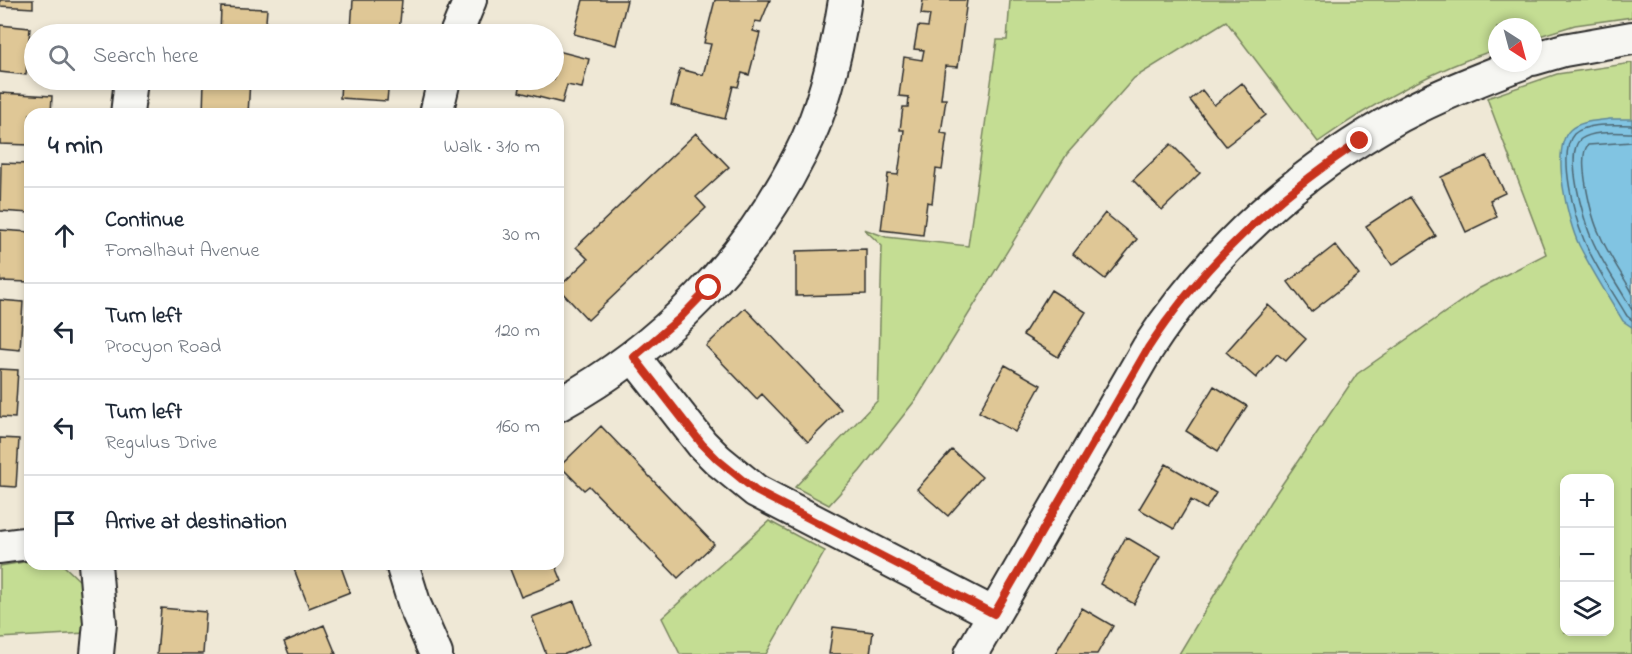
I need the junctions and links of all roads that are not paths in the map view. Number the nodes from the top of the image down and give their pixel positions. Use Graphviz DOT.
graph roads {
  1 [pos="470,0"];
  2 [pos="845,0"];
  3 [pos="460,24"];
  4 [pos="1632,38"];
  5 [pos="1542,56"];
  6 [pos="1501,72"];
  7 [pos="130,90"];
  8 [pos="442,90"];
  9 [pos="128,108"];
  10 [pos="437,108"];
  11 [pos="634,357"];
  12 [pos="564,401"];
  13 [pos="24,544"];
  14 [pos="0,547"];
  15 [pos="96,570"];
  16 [pos="404,570"];
  17 [pos="994,614"];
  18 [pos="98,654"];
  19 [pos="436,654"];
  20 [pos="971,654"];
  1 -- 3 [label="street"];
  2 -- 11 [label="street"];
  4 -- 5 [label="street"];
  6 -- 17 [label="street"];
  7 -- 9 [label="street"];
  8 -- 10 [label="street"];
  11 -- 12 [label="street"];
  11 -- 17 [label="street"];
  13 -- 14 [label="street"];
  15 -- 18 [label="street"];
  16 -- 19 [label="street"];
  17 -- 20 [label="street"];
}
